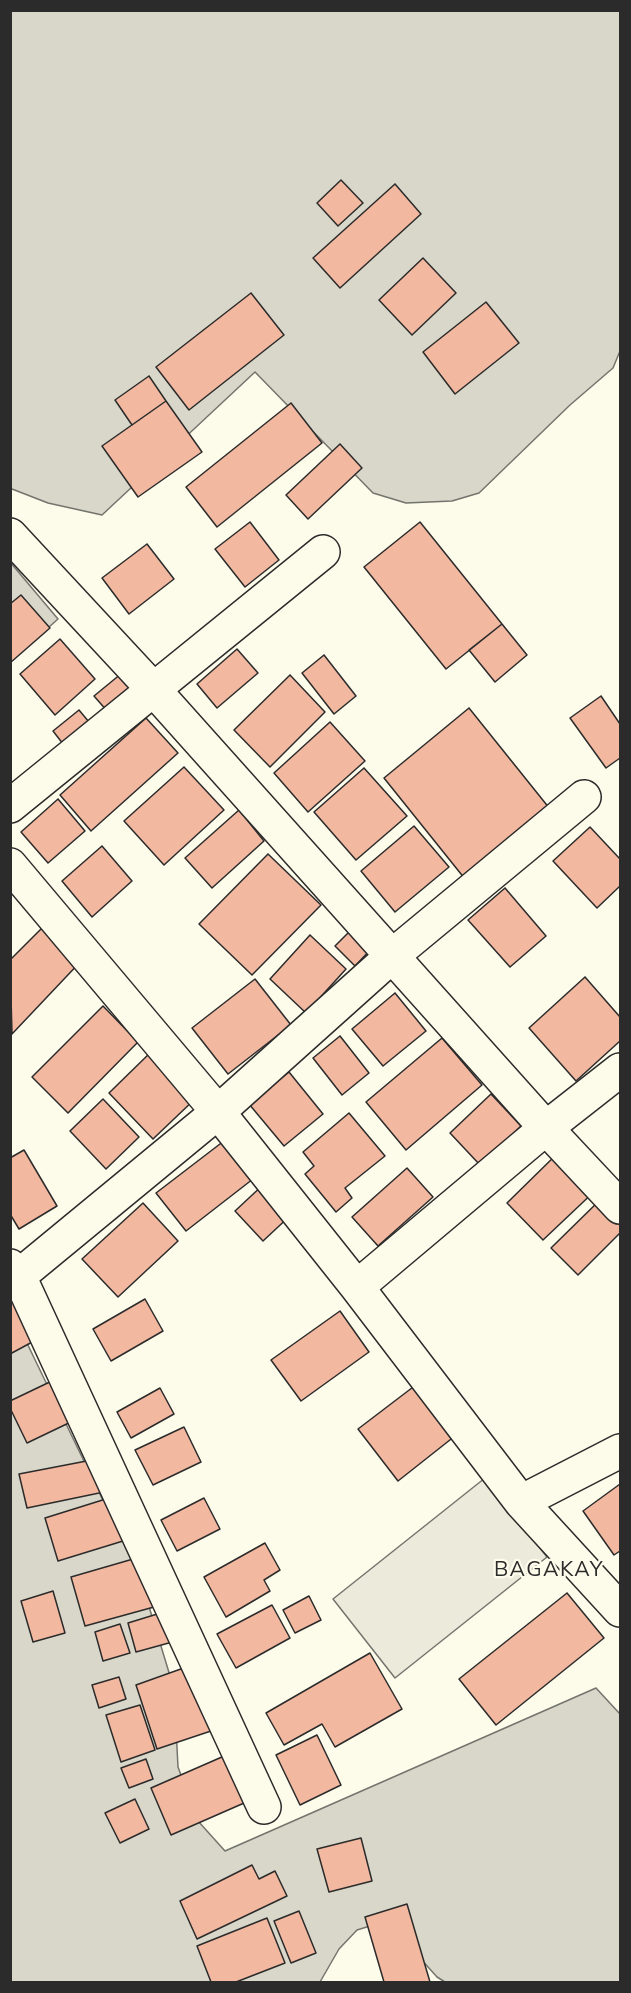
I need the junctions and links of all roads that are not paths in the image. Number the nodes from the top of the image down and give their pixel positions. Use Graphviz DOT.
graph roads {
  1 [pos="10,535"];
  2 [pos="323,552"];
  3 [pos="154,690"];
  4 [pos="584,797"];
  5 [pos="10,806"];
  6 [pos="10,865"];
  7 [pos="392,956"];
  8 [pos="621,1070"];
  9 [pos="218,1112"];
  10 [pos="546,1128"];
  11 [pos="621,1206"];
  12 [pos="15,1271"];
  13 [pos="357,1287"];
  14 [pos="621,1451"];
  15 [pos="521,1502"];
  16 [pos="621,1610"];
  17 [pos="264,1807"];
  1 -- 3 [label="street"];
  2 -- 3 [label="street"];
  3 -- 5 [label="street"];
  3 -- 7 [label="street"];
  4 -- 7 [label="street"];
  6 -- 9 [label="street"];
  7 -- 9 [label="street"];
  7 -- 10 [label="street"];
  8 -- 10 [label="street"];
  9 -- 12 [label="street"];
  9 -- 13 [label="street"];
  10 -- 11 [label="street"];
  10 -- 13 [label="street"];
  12 -- 17 [label="street"];
  13 -- 15 [label="street"];
  14 -- 15 [label="street"];
  15 -- 16 [label="street"];
}
